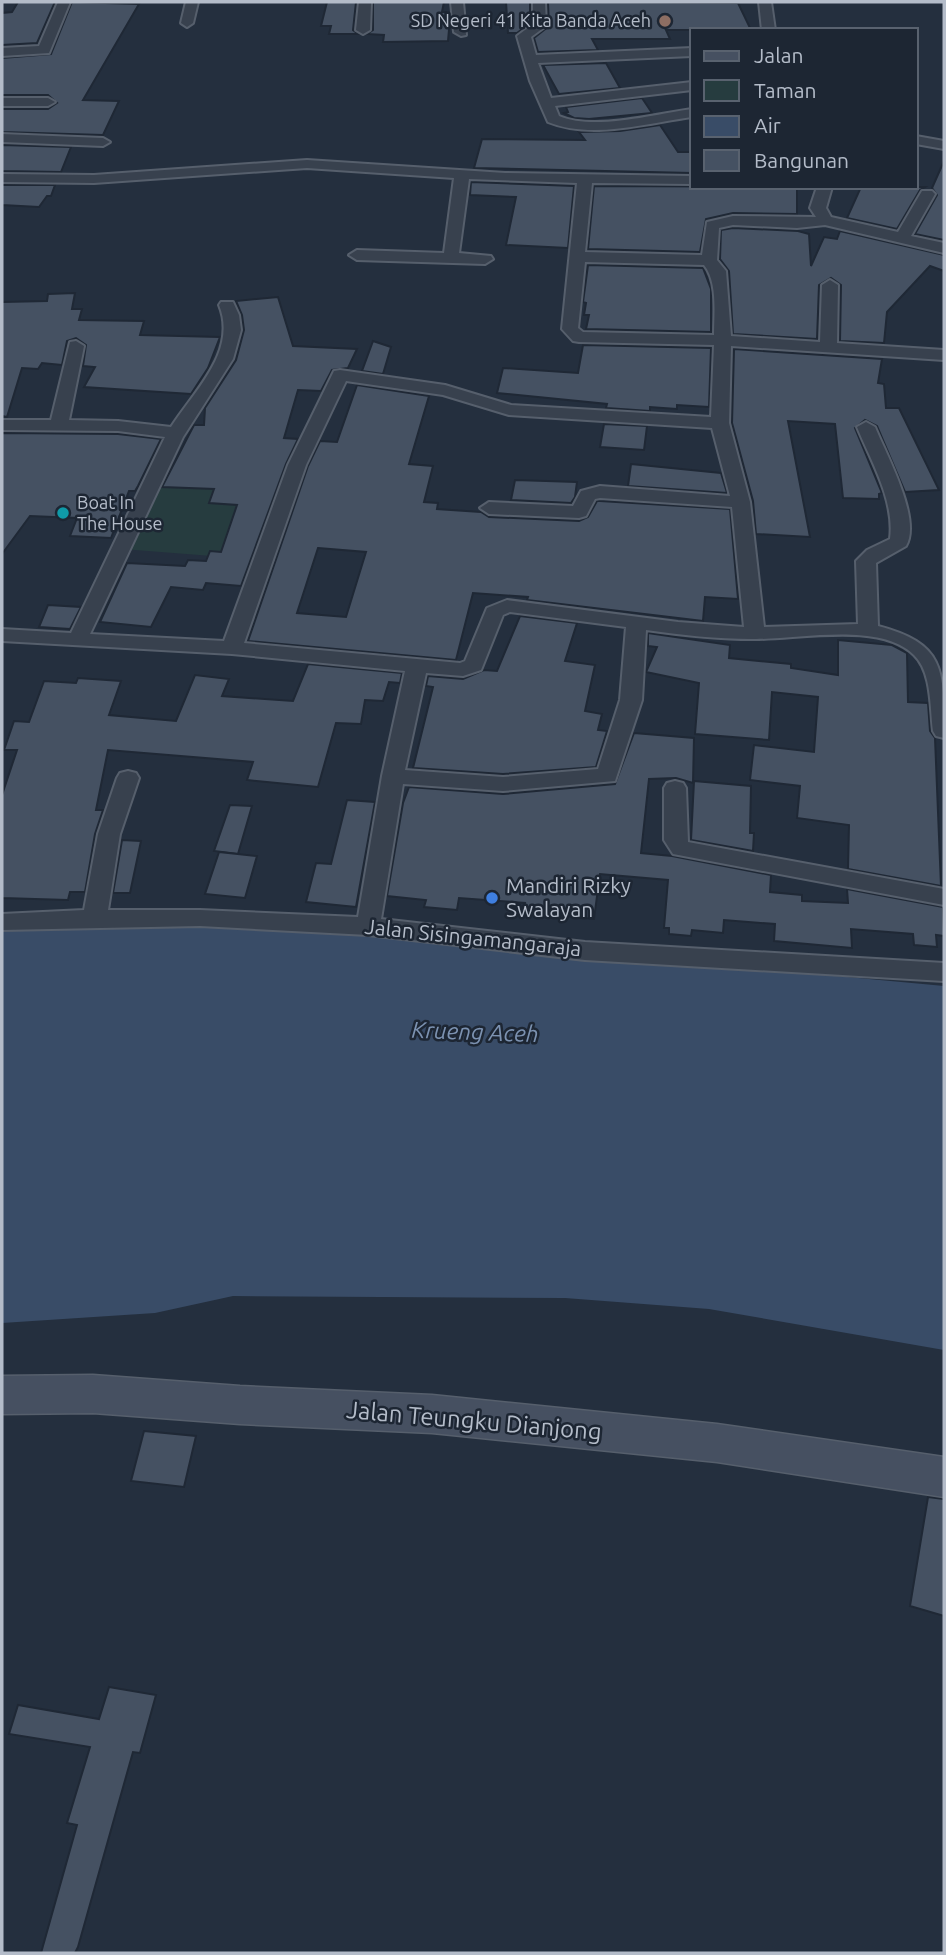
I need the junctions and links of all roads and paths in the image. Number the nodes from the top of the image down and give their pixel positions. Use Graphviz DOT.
graph roads {
  1 [pos="64,2"];
  2 [pos="192,2"];
  3 [pos="365,2"];
  4 [pos="457,2"];
  5 [pos="539,2"];
  6 [pos="765,2"];
  7 [pos="187,23"];
  8 [pos="769,28"];
  9 [pos="363,30"];
  10 [pos="461,32"];
  11 [pos="2,52"];
  12 [pos="690,52"];
  13 [pos="530,59"];
  14 [pos="690,86"];
  15 [pos="2,102"];
  16 [pos="48,102"];
  17 [pos="546,103"];
  18 [pos="690,113"];
  19 [pos="2,138"];
  20 [pos="918,140"];
  21 [pos="103,142"];
  22 [pos="944,145"];
  23 [pos="462,174"];
  24 [pos="585,177"];
  25 [pos="2,178"];
  26 [pos="690,180"];
  27 [pos="824,189"];
  28 [pos="927,194"];
  29 [pos="825,220"];
  30 [pos="903,237"];
  31 [pos="944,248"];
  32 [pos="356,255"];
  33 [pos="579,257"];
  34 [pos="451,258"];
  35 [pos="485,259"];
  36 [pos="709,260"];
  37 [pos="830,285"];
  38 [pos="227,305"];
  39 [pos="723,340"];
  40 [pos="76,346"];
  41 [pos="829,346"];
  42 [pos="944,355"];
  43 [pos="720,423"];
  44 [pos="2,425"];
  45 [pos="59,425"];
  46 [pos="866,428"];
  47 [pos="176,433"];
  48 [pos="741,502"];
  49 [pos="489,508"];
  50 [pos="636,624"];
  51 [pos="868,631"];
  52 [pos="755,633"];
  53 [pos="2,635"];
  54 [pos="78,639"];
  55 [pos="232,648"];
  56 [pos="416,665"];
  57 [pos="944,731"];
  58 [pos="393,776"];
  59 [pos="128,778"];
  60 [pos="675,788"];
  61 [pos="944,897"];
  62 [pos="95,918"];
  63 [pos="2,922"];
  64 [pos="368,926"];
  65 [pos="944,972"];
  66 [pos="2,1395"];
  67 [pos="944,1477"];
  1 -- 11 [label="street"];
  2 -- 7 [label="street"];
  3 -- 9 [label="street"];
  4 -- 10 [label="street"];
  5 -- 13 [label="street"];
  6 -- 8 [label="street"];
  12 -- 13 [label="street"];
  13 -- 17 [label="street"];
  14 -- 17 [label="street"];
  15 -- 16 [label="street"];
  17 -- 18 [label="street"];
  19 -- 21 [label="street"];
  20 -- 22 [label="street"];
  23 -- 24 [label="street"];
  23 -- 25 [label="street"];
  23 -- 34 [label="street"];
  24 -- 26 [label="street"];
  24 -- 33 [label="street"];
  27 -- 29 [label="street"];
  28 -- 30 [label="street"];
  29 -- 30 [label="street"];
  29 -- 36 [label="street"];
  30 -- 31 [label="street"];
  32 -- 34 [label="street"];
  33 -- 36 [label="street"];
  33 -- 39 [label="street"];
  34 -- 35 [label="street"];
  36 -- 39 [label="street"];
  37 -- 41 [label="street"];
  38 -- 47 [label="street"];
  39 -- 41 [label="street"];
  39 -- 43 [label="street"];
  40 -- 45 [label="street"];
  41 -- 42 [label="street"];
  43 -- 48 [label="street"];
  43 -- 55 [label="street"];
  44 -- 45 [label="street"];
  45 -- 47 [label="street"];
  46 -- 51 [label="street"];
  47 -- 54 [label="street"];
  48 -- 49 [label="street"];
  48 -- 52 [label="street"];
  50 -- 52 [label="street"];
  50 -- 56 [label="street"];
  50 -- 58 [label="street"];
  51 -- 52 [label="street"];
  51 -- 57 [label="street"];
  53 -- 54 [label="street"];
  54 -- 55 [label="street"];
  55 -- 56 [label="street"];
  56 -- 58 [label="street"];
  58 -- 64 [label="street"];
  59 -- 62 [label="street"];
  60 -- 61 [label="street"];
  62 -- 63 [label="street, Jalan Sisingamangaraja"];
  62 -- 64 [label="street, Jalan Sisingamangaraja"];
  64 -- 65 [label="street, Jalan Sisingamangaraja"];
  66 -- 67 [label="street, Jalan Teungku Dianjong"];
}
